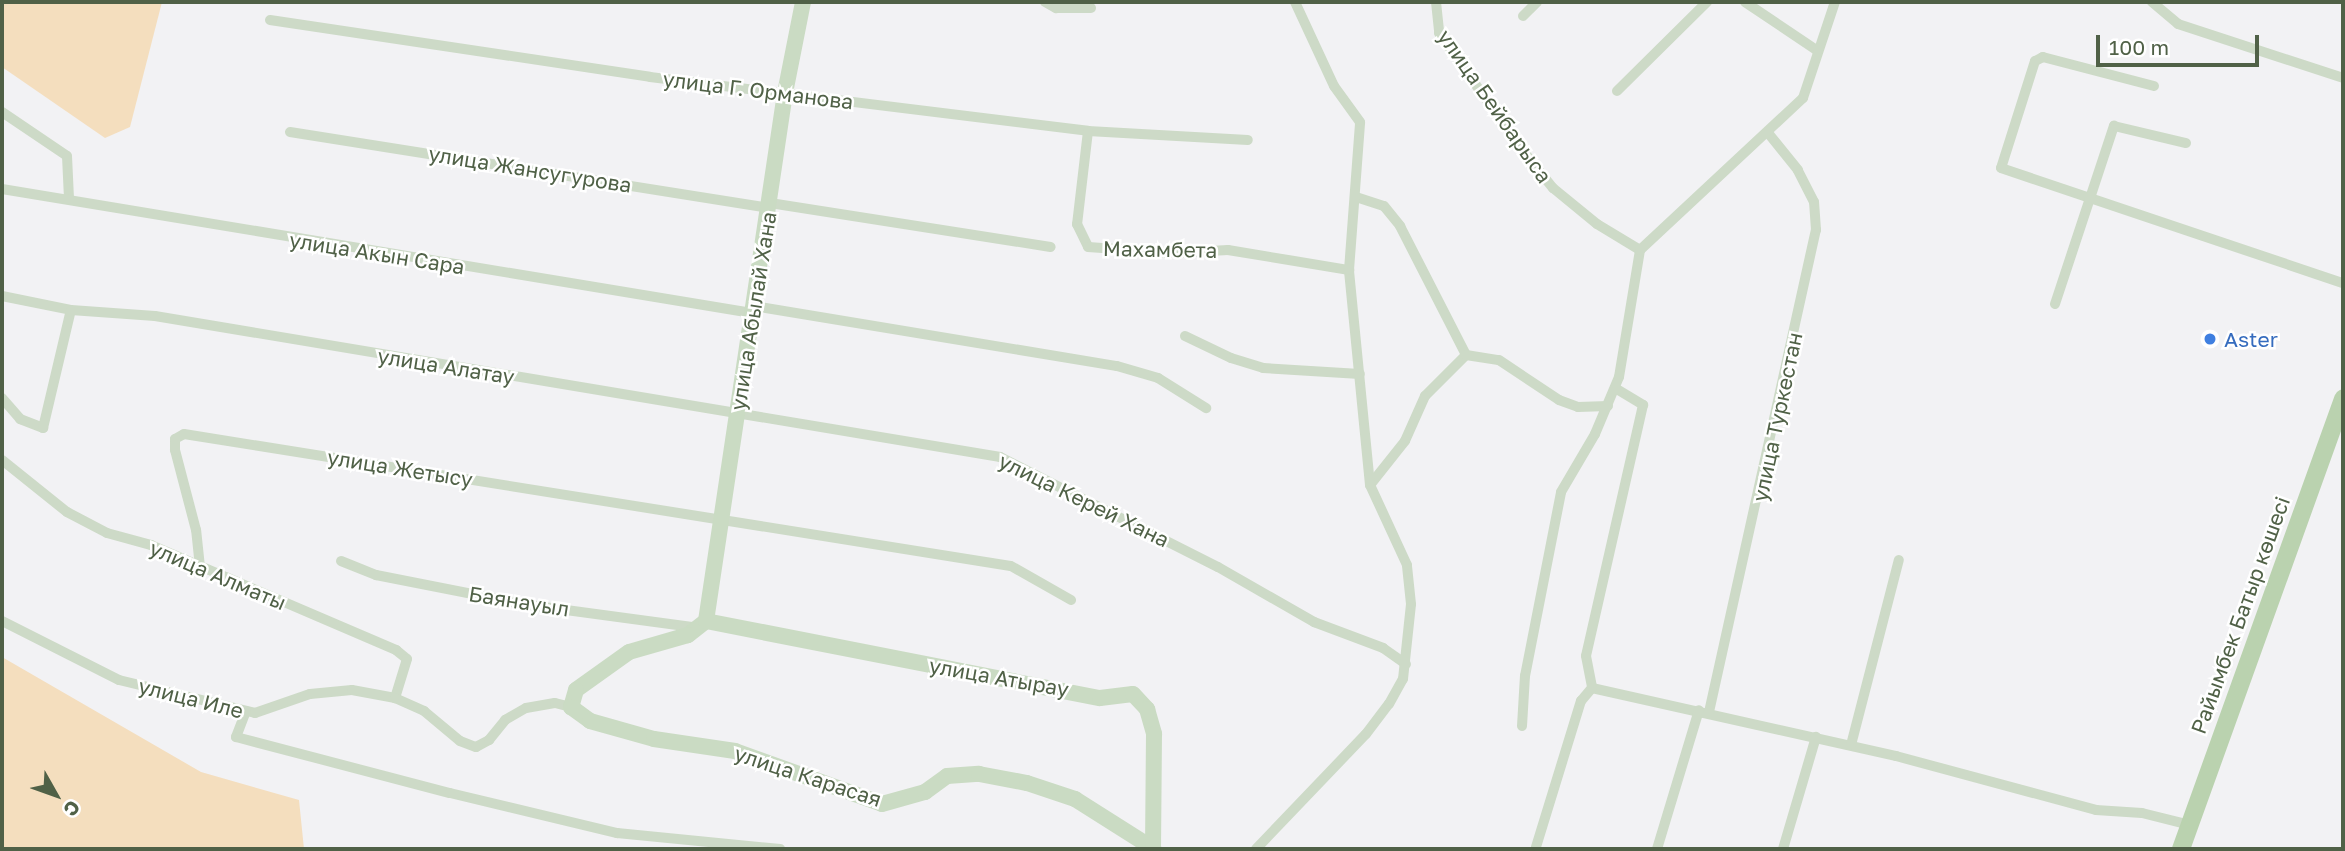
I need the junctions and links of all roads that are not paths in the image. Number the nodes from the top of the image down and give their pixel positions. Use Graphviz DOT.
graph roads {
  1 [pos="803,2"];
  2 [pos="1045,2"];
  3 [pos="1295,2"];
  4 [pos="1436,2"];
  5 [pos="1537,2"];
  6 [pos="1707,2"];
  7 [pos="1745,2"];
  8 [pos="1835,2"];
  9 [pos="2152,2"];
  10 [pos="1091,8"];
  11 [pos="1522,16"];
  12 [pos="270,20"];
  13 [pos="1818,51"];
  14 [pos="2343,78"];
  15 [pos="2154,86"];
  16 [pos="1618,91"];
  17 [pos="785,93"];
  18 [pos="2,112"];
  19 [pos="1088,131"];
  20 [pos="290,132"];
  21 [pos="1768,133"];
  22 [pos="1248,140"];
  23 [pos="2186,143"];
  24 [pos="2,189"];
  25 [pos="1356,197"];
  26 [pos="69,199"];
  27 [pos="2091,200"];
  28 [pos="770,205"];
  29 [pos="1051,247"];
  30 [pos="1640,250"];
  31 [pos="1349,270"];
  32 [pos="2343,283"];
  33 [pos="2,296"];
  34 [pos="2055,304"];
  35 [pos="71,310"];
  36 [pos="753,310"];
  37 [pos="1185,336"];
  38 [pos="1466,355"];
  39 [pos="1360,374"];
  40 [pos="1615,387"];
  41 [pos="2,398"];
  42 [pos="2343,398"];
  43 [pos="1608,407"];
  44 [pos="1206,408"];
  45 [pos="736,412"];
  46 [pos="2,460"];
  47 [pos="1370,485"];
  48 [pos="719,519"];
  49 [pos="1899,560"];
  50 [pos="341,561"];
  51 [pos="200,567"];
  52 [pos="1070,600"];
  53 [pos="2,621"];
  54 [pos="703,625"];
  55 [pos="1406,664"];
  56 [pos="1592,688"];
  57 [pos="395,698"];
  58 [pos="572,707"];
  59 [pos="246,711"];
  60 [pos="1704,711"];
  61 [pos="1522,726"];
  62 [pos="1816,737"];
  63 [pos="1851,745"];
  64 [pos="2190,825"];
  65 [pos="1535,847"];
  66 [pos="780,849"];
  67 [pos="1153,849"];
  68 [pos="1256,849"];
  69 [pos="1657,849"];
  70 [pos="1783,849"];
  71 [pos="2181,849"];
  1 -- 17 [label="street, улица Абылай Хана"];
  2 -- 10 [label="street"];
  3 -- 25 [label="street"];
  4 -- 30 [label="street, улица Бейбарыса"];
  5 -- 11 [label="street"];
  6 -- 16 [label="street"];
  7 -- 13 [label="street"];
  8 -- 13 [label="street"];
  9 -- 14 [label="street"];
  12 -- 17 [label="street, улица Г. Орманова"];
  13 -- 21 [label="street"];
  15 -- 27 [label="street"];
  17 -- 19 [label="street, улица Г. Орманова"];
  17 -- 28 [label="street, улица Абылай Хана"];
  18 -- 26 [label="street"];
  19 -- 22 [label="street, улица Г. Орманова"];
  19 -- 31 [label="street, Махамбета"];
  20 -- 28 [label="street, улица Жансугурова"];
  21 -- 30 [label="street"];
  21 -- 60 [label="street, улица Туркестан"];
  23 -- 27 [label="street"];
  24 -- 26 [label="street, улица Акын Сара"];
  25 -- 31 [label="street"];
  25 -- 38 [label="street"];
  26 -- 36 [label="street, улица Акын Сара"];
  27 -- 32 [label="street"];
  27 -- 34 [label="street"];
  28 -- 29 [label="street, улица Жансугурова"];
  28 -- 36 [label="street, улица Абылай Хана"];
  30 -- 40 [label="street"];
  31 -- 39 [label="street"];
  33 -- 35 [label="street, улица Алатау"];
  35 -- 41 [label="street"];
  35 -- 45 [label="street, улица Алатау"];
  36 -- 44 [label="street, улица Акын Сара"];
  36 -- 45 [label="street, улица Абылай Хана"];
  37 -- 39 [label="street"];
  38 -- 43 [label="street"];
  38 -- 47 [label="street"];
  39 -- 47 [label="street"];
  40 -- 43 [label="street"];
  40 -- 56 [label="street"];
  42 -- 64 [label="main road, Райымбек Батыр көшесі"];
  43 -- 61 [label="street"];
  45 -- 48 [label="street, улица Абылай Хана"];
  45 -- 55 [label="street, улица Керей Хана"];
  46 -- 51 [label="street, улица Алматы"];
  47 -- 55 [label="street"];
  48 -- 51 [label="street, улица Жетысу"];
  48 -- 52 [label="street"];
  48 -- 54 [label="street, улица Абылай Хана"];
  49 -- 63 [label="street"];
  50 -- 54 [label="street, Баянауыл"];
  51 -- 57 [label="street, улица Алматы"];
  53 -- 59 [label="street, улица Иле"];
  54 -- 58 [label="street"];
  54 -- 67 [label="street, улица Атырау"];
  55 -- 68 [label="street"];
  56 -- 60 [label="street"];
  56 -- 65 [label="street"];
  57 -- 58 [label="street, улица Иле"];
  57 -- 59 [label="street, улица Иле"];
  58 -- 67 [label="street, улица Карасая"];
  59 -- 66 [label="street"];
  60 -- 62 [label="street"];
  60 -- 69 [label="street, улица Туркестан"];
  62 -- 63 [label="street"];
  62 -- 70 [label="street"];
  63 -- 64 [label="street"];
  64 -- 71 [label="main road, Райымбек Батыр көшесі"];
}
